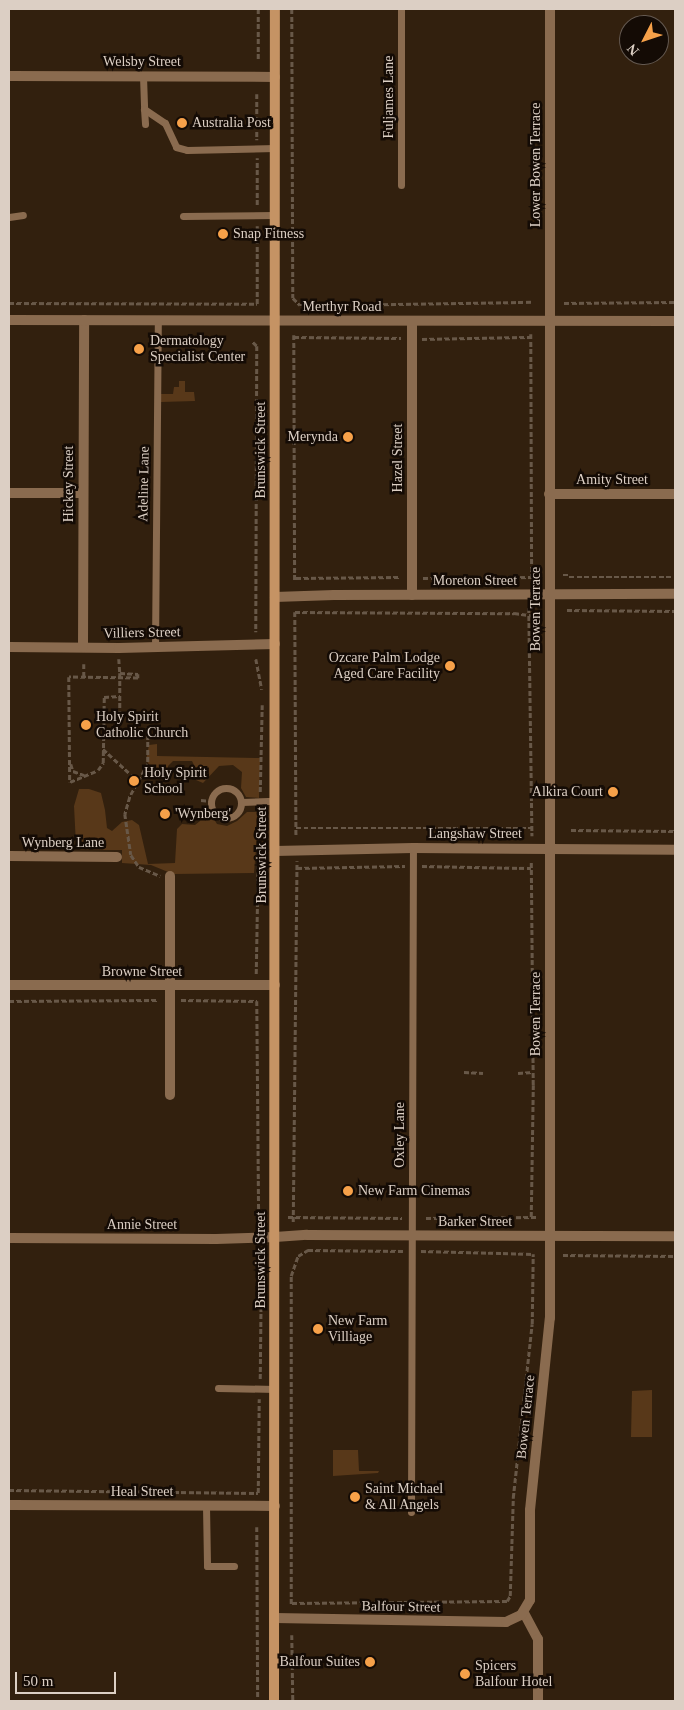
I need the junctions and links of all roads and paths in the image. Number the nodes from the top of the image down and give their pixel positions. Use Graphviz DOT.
graph roads {
  1 [pos="258,9"];
  2 [pos="275,9"];
  3 [pos="292,9"];
  4 [pos="401,9"];
  5 [pos="550,9"];
  6 [pos="258,59"];
  7 [pos="9,76"];
  8 [pos="144,76"];
  9 [pos="275,77"];
  10 [pos="257,94"];
  11 [pos="144,109"];
  12 [pos="145,124"];
  13 [pos="258,148"];
  14 [pos="275,148"];
  15 [pos="400,185"];
  16 [pos="23,215"];
  17 [pos="257,215"];
  18 [pos="183,216"];
  19 [pos="274,216"];
  20 [pos="9,217"];
  21 [pos="532,302"];
  22 [pos="675,302"];
  23 [pos="9,303"];
  24 [pos="564,303"];
  25 [pos="9,320"];
  26 [pos="84,320"];
  27 [pos="158,321"];
  28 [pos="274,321"];
  29 [pos="412,321"];
  30 [pos="549,321"];
  31 [pos="675,321"];
  32 [pos="405,338"];
  33 [pos="418,339"];
  34 [pos="253,342"];
  35 [pos="9,493"];
  36 [pos="82,493"];
  37 [pos="549,494"];
  38 [pos="675,494"];
  39 [pos="537,573"];
  40 [pos="532,575"];
  41 [pos="563,575"];
  42 [pos="406,577"];
  43 [pos="675,577"];
  44 [pos="295,578"];
  45 [pos="419,578"];
  46 [pos="532,581"];
  47 [pos="295,582"];
  48 [pos="412,594"];
  49 [pos="550,594"];
  50 [pos="675,594"];
  51 [pos="276,597"];
  52 [pos="295,608"];
  53 [pos="529,608"];
  54 [pos="567,610"];
  55 [pos="675,611"];
  56 [pos="295,612"];
  57 [pos="529,614"];
  58 [pos="536,616"];
  59 [pos="256,632"];
  60 [pos="275,644"];
  61 [pos="9,647"];
  62 [pos="84,647"];
  63 [pos="155,647"];
  64 [pos="119,648"];
  65 [pos="256,659"];
  66 [pos="84,664"];
  67 [pos="120,673"];
  68 [pos="84,678"];
  69 [pos="120,678"];
  70 [pos="120,696"];
  71 [pos="120,713"];
  72 [pos="148,727"];
  73 [pos="103,749"];
  74 [pos="70,763"];
  75 [pos="86,775"];
  76 [pos="138,781"];
  77 [pos="201,800"];
  78 [pos="211,801"];
  79 [pos="275,801"];
  80 [pos="242,802"];
  81 [pos="260,802"];
  82 [pos="296,828"];
  83 [pos="532,828"];
  84 [pos="571,830"];
  85 [pos="675,831"];
  86 [pos="296,836"];
  87 [pos="532,836"];
  88 [pos="413,848"];
  89 [pos="549,848"];
  90 [pos="675,850"];
  91 [pos="275,851"];
  92 [pos="9,856"];
  93 [pos="117,857"];
  94 [pos="297,861"];
  95 [pos="531,861"];
  96 [pos="409,866"];
  97 [pos="417,866"];
  98 [pos="297,868"];
  99 [pos="531,868"];
  100 [pos="170,876"];
  101 [pos="256,974"];
  102 [pos="9,985"];
  103 [pos="275,985"];
  104 [pos="170,986"];
  105 [pos="170,1000"];
  106 [pos="9,1001"];
  107 [pos="464,1072"];
  108 [pos="533,1072"];
  109 [pos="483,1073"];
  110 [pos="518,1073"];
  111 [pos="170,1095"];
  112 [pos="288,1217"];
  113 [pos="531,1217"];
  114 [pos="536,1217"];
  115 [pos="293,1218"];
  116 [pos="408,1218"];
  117 [pos="426,1218"];
  118 [pos="293,1222"];
  119 [pos="258,1229"];
  120 [pos="412,1235"];
  121 [pos="275,1236"];
  122 [pos="550,1236"];
  123 [pos="675,1236"];
  124 [pos="9,1238"];
  125 [pos="403,1251"];
  126 [pos="416,1251"];
  127 [pos="533,1254"];
  128 [pos="537,1254"];
  129 [pos="562,1255"];
  130 [pos="675,1256"];
  131 [pos="261,1284"];
  132 [pos="218,1388"];
  133 [pos="259,1389"];
  134 [pos="275,1389"];
  135 [pos="9,1490"];
  136 [pos="9,1505"];
  137 [pos="206,1506"];
  138 [pos="275,1506"];
  139 [pos="411,1512"];
  140 [pos="257,1527"];
  141 [pos="234,1566"];
  142 [pos="524,1613"];
  143 [pos="274,1618"];
  144 [pos="292,1635"];
  145 [pos="258,1701"];
  146 [pos="274,1701"];
  147 [pos="292,1701"];
  148 [pos="538,1701"];
  1 -- 6 [label="path"];
  2 -- 9 [label="main road, Brunswick Street"];
  3 -- 21 [label="path"];
  4 -- 15 [label="lane, Fuljames Lane"];
  5 -- 30 [label="street, Lower Bowen Terrace"];
  7 -- 8 [label="street, Welsby Street"];
  8 -- 9 [label="street, Welsby Street"];
  8 -- 11 [label="lane"];
  9 -- 14 [label="main road, Brunswick Street"];
  10 -- 13 [label="path"];
  11 -- 12 [label="lane"];
  11 -- 13 [label="lane"];
  13 -- 14 [label="lane"];
  13 -- 17 [label="path"];
  14 -- 19 [label="main road, Brunswick Street"];
  16 -- 20 [label="lane"];
  17 -- 18 [label="lane"];
  17 -- 19 [label="lane"];
  17 -- 23 [label="path"];
  19 -- 28 [label="main road, Brunswick Street"];
  22 -- 24 [label="path"];
  25 -- 26 [label="street, Merthyr Road"];
  26 -- 27 [label="street, Merthyr Road"];
  26 -- 36 [label="street, Hickey Street"];
  27 -- 28 [label="street, Merthyr Road"];
  27 -- 63 [label="lane, Adeline Lane"];
  28 -- 29 [label="street, Merthyr Road"];
  28 -- 51 [label="main road, Brunswick Street"];
  29 -- 30 [label="street, Merthyr Road"];
  29 -- 48 [label="street, Hazel Street"];
  30 -- 31 [label="street, Merthyr Road"];
  30 -- 37 [label="street, Bowen Terrace"];
  32 -- 44 [label="path"];
  33 -- 40 [label="path"];
  34 -- 59 [label="path"];
  35 -- 36 [label="street"];
  36 -- 62 [label="street, Hickey Street"];
  37 -- 38 [label="street, Amity Street"];
  37 -- 49 [label="street, Bowen Terrace"];
  39 -- 40 [label="path"];
  40 -- 45 [label="path"];
  40 -- 46 [label="path"];
  41 -- 43 [label="path"];
  42 -- 44 [label="path"];
  44 -- 47 [label="path"];
  48 -- 49 [label="street, Moreton Street"];
  48 -- 51 [label="street, Moreton Street"];
  49 -- 50 [label="street, Moreton Street"];
  49 -- 89 [label="street, Bowen Terrace"];
  51 -- 60 [label="main road, Brunswick Street"];
  52 -- 56 [label="path"];
  53 -- 57 [label="path"];
  54 -- 55 [label="path"];
  56 -- 57 [label="path"];
  56 -- 82 [label="path"];
  57 -- 58 [label="path"];
  57 -- 83 [label="path"];
  60 -- 63 [label="street, Villiers Street"];
  60 -- 79 [label="main road, Brunswick Street"];
  61 -- 62 [label="street, Villiers Street"];
  62 -- 64 [label="street, Villiers Street"];
  63 -- 64 [label="street, Villiers Street"];
  64 -- 67 [label="path"];
  65 -- 81 [label="path"];
  66 -- 68 [label="path"];
  67 -- 69 [label="path"];
  67 -- 69 [label="path"];
  68 -- 69 [label="path"];
  68 -- 74 [label="path"];
  69 -- 70 [label="path"];
  70 -- 71 [label="path"];
  70 -- 73 [label="path"];
  72 -- 76 [label="path"];
  73 -- 75 [label="path"];
  73 -- 76 [label="path"];
  74 -- 75 [label="path"];
  74 -- 75 [label="path"];
  76 -- 100 [label="path"];
  77 -- 78 [label="path"];
  78 -- 80 [label="lane"];
  78 -- 80 [label="lane"];
  79 -- 81 [label="lane"];
  79 -- 91 [label="main road, Brunswick Street"];
  80 -- 81 [label="lane"];
  81 -- 101 [label="path"];
  82 -- 83 [label="path"];
  82 -- 86 [label="path"];
  83 -- 87 [label="path"];
  84 -- 85 [label="path"];
  88 -- 89 [label="street, Langshaw Street"];
  88 -- 91 [label="street, Langshaw Street"];
  88 -- 120 [label="lane, Oxley Lane"];
  89 -- 90 [label="street, Langshaw Street"];
  89 -- 122 [label="street, Bowen Terrace"];
  91 -- 103 [label="main road, Brunswick Street"];
  92 -- 93 [label="street, Wynberg Lane"];
  94 -- 98 [label="path"];
  95 -- 99 [label="path"];
  96 -- 98 [label="path"];
  97 -- 99 [label="path"];
  98 -- 115 [label="path"];
  99 -- 108 [label="path"];
  100 -- 104 [label="street"];
  102 -- 104 [label="street, Browne Street"];
  103 -- 104 [label="street, Browne Street"];
  103 -- 121 [label="main road, Brunswick Street"];
  104 -- 105 [label="street"];
  105 -- 106 [label="path"];
  105 -- 111 [label="street"];
  105 -- 119 [label="path"];
  107 -- 109 [label="path"];
  108 -- 110 [label="path"];
  108 -- 113 [label="path"];
  112 -- 115 [label="path"];
  113 -- 114 [label="path"];
  113 -- 117 [label="path"];
  115 -- 116 [label="path"];
  115 -- 118 [label="path"];
  120 -- 121 [label="street, Barker Street"];
  120 -- 122 [label="street, Barker Street"];
  120 -- 139 [label="lane, Oxley Lane"];
  121 -- 124 [label="street, Annie Street"];
  121 -- 134 [label="main road, Brunswick Street"];
  122 -- 123 [label="street, Barker Street"];
  122 -- 142 [label="street, Bowen Terrace"];
  125 -- 127 [label="path"];
  126 -- 127 [label="path"];
  127 -- 128 [label="path"];
  129 -- 130 [label="path"];
  131 -- 133 [label="path"];
  132 -- 133 [label="lane"];
  133 -- 134 [label="lane"];
  133 -- 135 [label="path"];
  134 -- 138 [label="main road, Brunswick Street"];
  136 -- 137 [label="street, Heal Street"];
  137 -- 138 [label="street, Heal Street"];
  137 -- 141 [label="lane"];
  138 -- 143 [label="main road, Brunswick Street"];
  140 -- 145 [label="path"];
  142 -- 143 [label="street, Balfour Street"];
  142 -- 148 [label="street"];
  143 -- 146 [label="main road, Brunswick Street"];
  144 -- 147 [label="path"];
}
